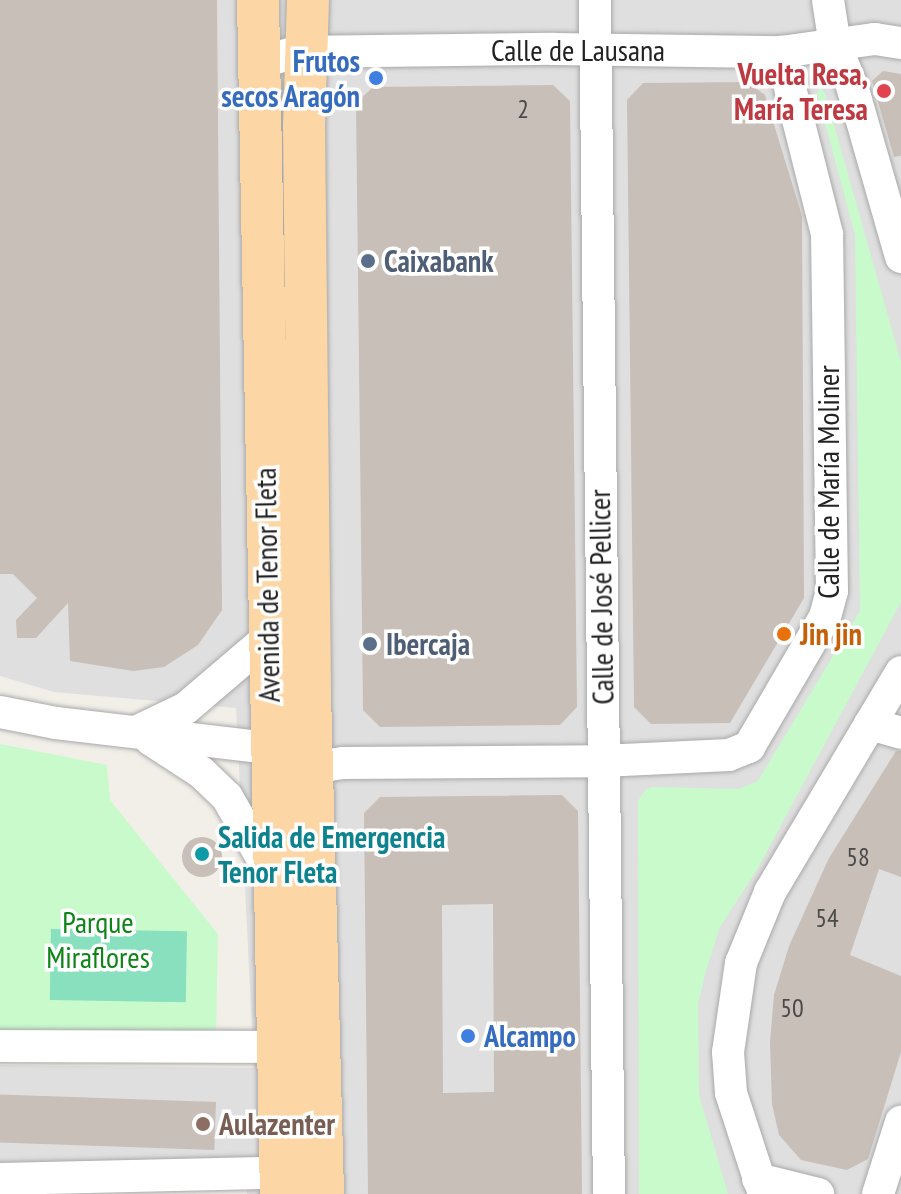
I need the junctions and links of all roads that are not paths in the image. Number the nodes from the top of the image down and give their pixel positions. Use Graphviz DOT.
graph roads {
  1 [pos="258,0"];
  2 [pos="308,0"];
  3 [pos="595,0"];
  4 [pos="828,0"];
  5 [pos="901,43"];
  6 [pos="835,45"];
  7 [pos="595,49"];
  8 [pos="304,52"];
  9 [pos="781,52"];
  10 [pos="260,69"];
  11 [pos="901,257"];
  12 [pos="268,638"];
  13 [pos="901,672"];
  14 [pos="1,712"];
  15 [pos="870,724"];
  16 [pos="136,732"];
  17 [pos="901,733"];
  18 [pos="270,748"];
  19 [pos="602,761"];
  20 [pos="312,774"];
  21 [pos="277,884"];
  22 [pos="0,1046"];
  23 [pos="280,1047"];
  24 [pos="901,1122"];
  25 [pos="323,1144"];
  26 [pos="0,1179"];
  27 [pos="280,1182"];
  28 [pos="761,1186"];
  29 [pos="323,1194"];
  30 [pos="609,1194"];
  31 [pos="818,1194"];
  32 [pos="878,1194"];
  1 -- 10 [label="main road, Avenida de Tenor Fleta"];
  2 -- 8 [label="main road, Avenida de Tenor Fleta"];
  3 -- 7 [label="street, Calle de José Pellicer"];
  4 -- 6 [label="street"];
  5 -- 6 [label="street, Calle de Lausana"];
  6 -- 9 [label="street, Calle de Lausana"];
  6 -- 11 [label="street"];
  7 -- 8 [label="street, Calle de Lausana"];
  7 -- 9 [label="street, Calle de Lausana"];
  7 -- 19 [label="street, Calle de José Pellicer"];
  8 -- 10 [label="street, Calle de Lausana"];
  8 -- 20 [label="main road, Avenida de Tenor Fleta"];
  9 -- 19 [label="street, Calle de María Moliner"];
  10 -- 12 [label="main road, Avenida de Tenor Fleta"];
  12 -- 16 [label="street"];
  12 -- 18 [label="main road, Avenida de Tenor Fleta"];
  13 -- 15 [label="street"];
  14 -- 16 [label="street"];
  15 -- 17 [label="street"];
  15 -- 28 [label="street"];
  16 -- 18 [label="street"];
  16 -- 21 [label="street"];
  18 -- 20 [label="street"];
  18 -- 21 [label="main road, Avenida de Tenor Fleta"];
  19 -- 20 [label="street, Calle de María Moliner"];
  19 -- 30 [label="street, Calle de José Pellicer"];
  20 -- 25 [label="main road, Avenida de Tenor Fleta"];
  21 -- 23 [label="main road, Avenida de Tenor Fleta"];
  22 -- 23 [label="street"];
  23 -- 27 [label="main road, Avenida de Tenor Fleta"];
  24 -- 32 [label="street"];
  25 -- 27 [label="street"];
  25 -- 29 [label="main road, Avenida de Tenor Fleta"];
  26 -- 27 [label="street"];
  28 -- 31 [label="street"];
}
